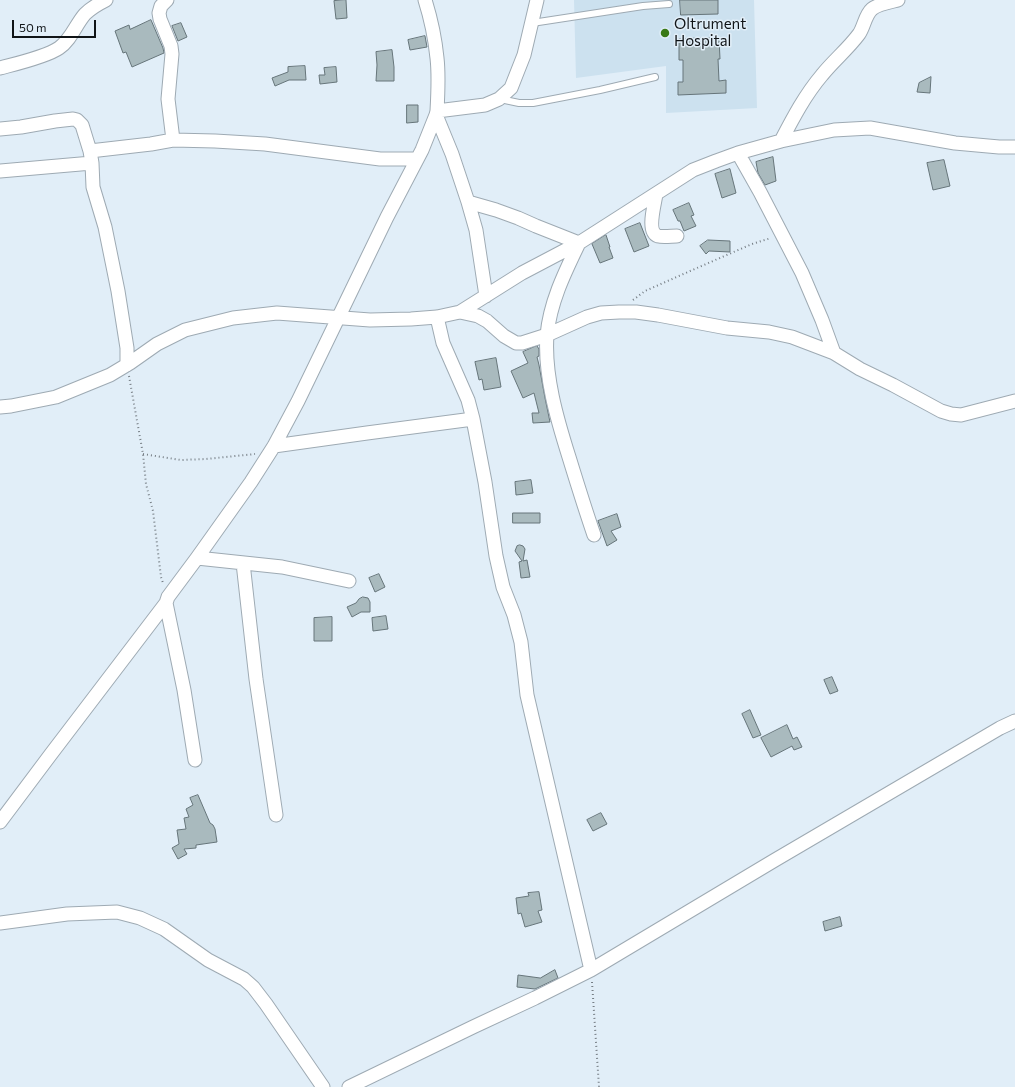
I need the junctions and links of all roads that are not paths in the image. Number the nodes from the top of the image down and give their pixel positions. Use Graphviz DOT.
graph roads {
  1 [pos="106,0"];
  2 [pos="166,0"];
  3 [pos="425,0"];
  4 [pos="537,0"];
  5 [pos="898,0"];
  6 [pos="642,3"];
  7 [pos="669,4"];
  8 [pos="532,23"];
  9 [pos="0,68"];
  10 [pos="655,77"];
  11 [pos="499,99"];
  12 [pos="436,113"];
  13 [pos="0,128"];
  14 [pos="173,140"];
  15 [pos="781,141"];
  16 [pos="1015,147"];
  17 [pos="738,153"];
  18 [pos="91,157"];
  19 [pos="417,159"];
  20 [pos="0,171"];
  21 [pos="656,194"];
  22 [pos="468,202"];
  23 [pos="677,236"];
  24 [pos="579,243"];
  25 [pos="486,296"];
  26 [pos="460,312"];
  27 [pos="339,317"];
  28 [pos="437,317"];
  29 [pos="547,335"];
  30 [pos="834,353"];
  31 [pos="127,365"];
  32 [pos="1015,401"];
  33 [pos="0,407"];
  34 [pos="473,419"];
  35 [pos="271,449"];
  36 [pos="594,536"];
  37 [pos="197,558"];
  38 [pos="243,563"];
  39 [pos="349,581"];
  40 [pos="167,600"];
  41 [pos="1015,721"];
  42 [pos="1000,728"];
  43 [pos="1015,732"];
  44 [pos="194,760"];
  45 [pos="276,815"];
  46 [pos="0,822"];
  47 [pos="0,923"];
  48 [pos="591,970"];
  49 [pos="323,1087"];
  50 [pos="349,1087"];
  1 -- 9 [label="street"];
  2 -- 14 [label="street"];
  3 -- 12 [label="street"];
  4 -- 8 [label="street"];
  5 -- 15 [label="street"];
  6 -- 7 [label="lane"];
  6 -- 8 [label="lane"];
  8 -- 11 [label="street"];
  10 -- 11 [label="lane"];
  11 -- 12 [label="street"];
  12 -- 19 [label="street"];
  12 -- 22 [label="street"];
  13 -- 18 [label="street"];
  14 -- 18 [label="street"];
  14 -- 19 [label="street"];
  15 -- 16 [label="street"];
  15 -- 17 [label="street"];
  17 -- 21 [label="street"];
  17 -- 30 [label="street"];
  18 -- 20 [label="street"];
  18 -- 31 [label="street"];
  19 -- 27 [label="street"];
  21 -- 23 [label="street"];
  21 -- 24 [label="street"];
  22 -- 24 [label="street"];
  22 -- 25 [label="street"];
  24 -- 25 [label="street"];
  24 -- 29 [label="street"];
  25 -- 26 [label="street"];
  26 -- 28 [label="street"];
  26 -- 29 [label="street"];
  27 -- 28 [label="street"];
  27 -- 31 [label="street"];
  27 -- 35 [label="street"];
  28 -- 34 [label="street"];
  29 -- 30 [label="street"];
  29 -- 36 [label="street"];
  30 -- 32 [label="street"];
  31 -- 33 [label="street"];
  34 -- 35 [label="street"];
  34 -- 48 [label="street"];
  35 -- 37 [label="street"];
  37 -- 38 [label="street"];
  37 -- 40 [label="street"];
  38 -- 39 [label="street"];
  38 -- 45 [label="street"];
  40 -- 44 [label="street"];
  40 -- 46 [label="street"];
  41 -- 42 [label="street"];
  42 -- 43 [label="street"];
  42 -- 48 [label="street"];
  47 -- 49 [label="street"];
  48 -- 50 [label="street"];
}
